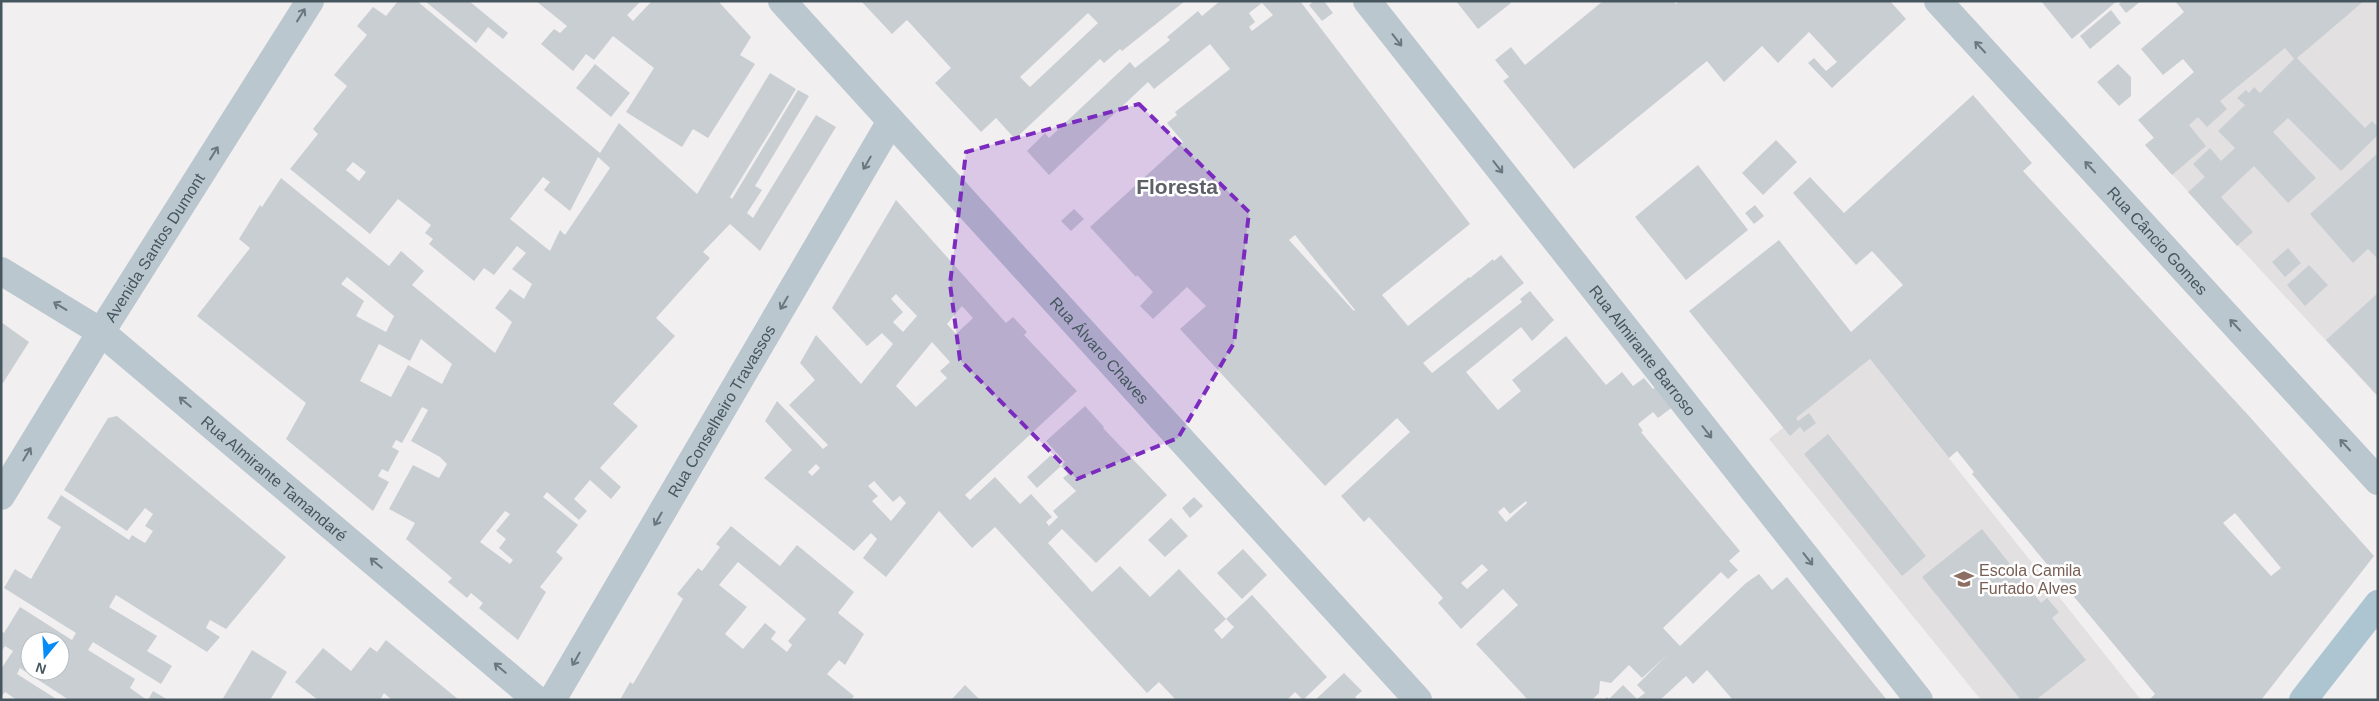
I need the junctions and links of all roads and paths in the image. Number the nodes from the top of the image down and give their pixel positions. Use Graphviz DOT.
graph roads {
  1 [pos="310,1"];
  2 [pos="782,1"];
  3 [pos="1367,1"];
  4 [pos="1938,1"];
  5 [pos="891,121"];
  6 [pos="1,271"];
  7 [pos="101,332"];
  8 [pos="2378,481"];
  9 [pos="1,496"];
  10 [pos="2378,604"];
  11 [pos="537,700"];
  12 [pos="552,700"];
  13 [pos="1418,700"];
  14 [pos="1919,700"];
  15 [pos="2302,700"];
  7 -- 1 [label="street, Avenida Santos Dumont, one-way"];
  2 -- 5 [label="street, Rua Álvaro Chaves"];
  3 -- 14 [label="street, Rua Almirante Barroso, one-way"];
  8 -- 4 [label="street, Rua Câncio Gomes, one-way"];
  5 -- 12 [label="street, Rua Conselheiro Travassos, one-way"];
  5 -- 13 [label="street, Rua Álvaro Chaves"];
  7 -- 6 [label="street, Rua Almirante Tamandaré, one-way"];
  9 -- 7 [label="street, Avenida Santos Dumont, one-way"];
  11 -- 7 [label="street, Rua Almirante Tamandaré, one-way"];
  10 -- 15 [label="main road"];
}
